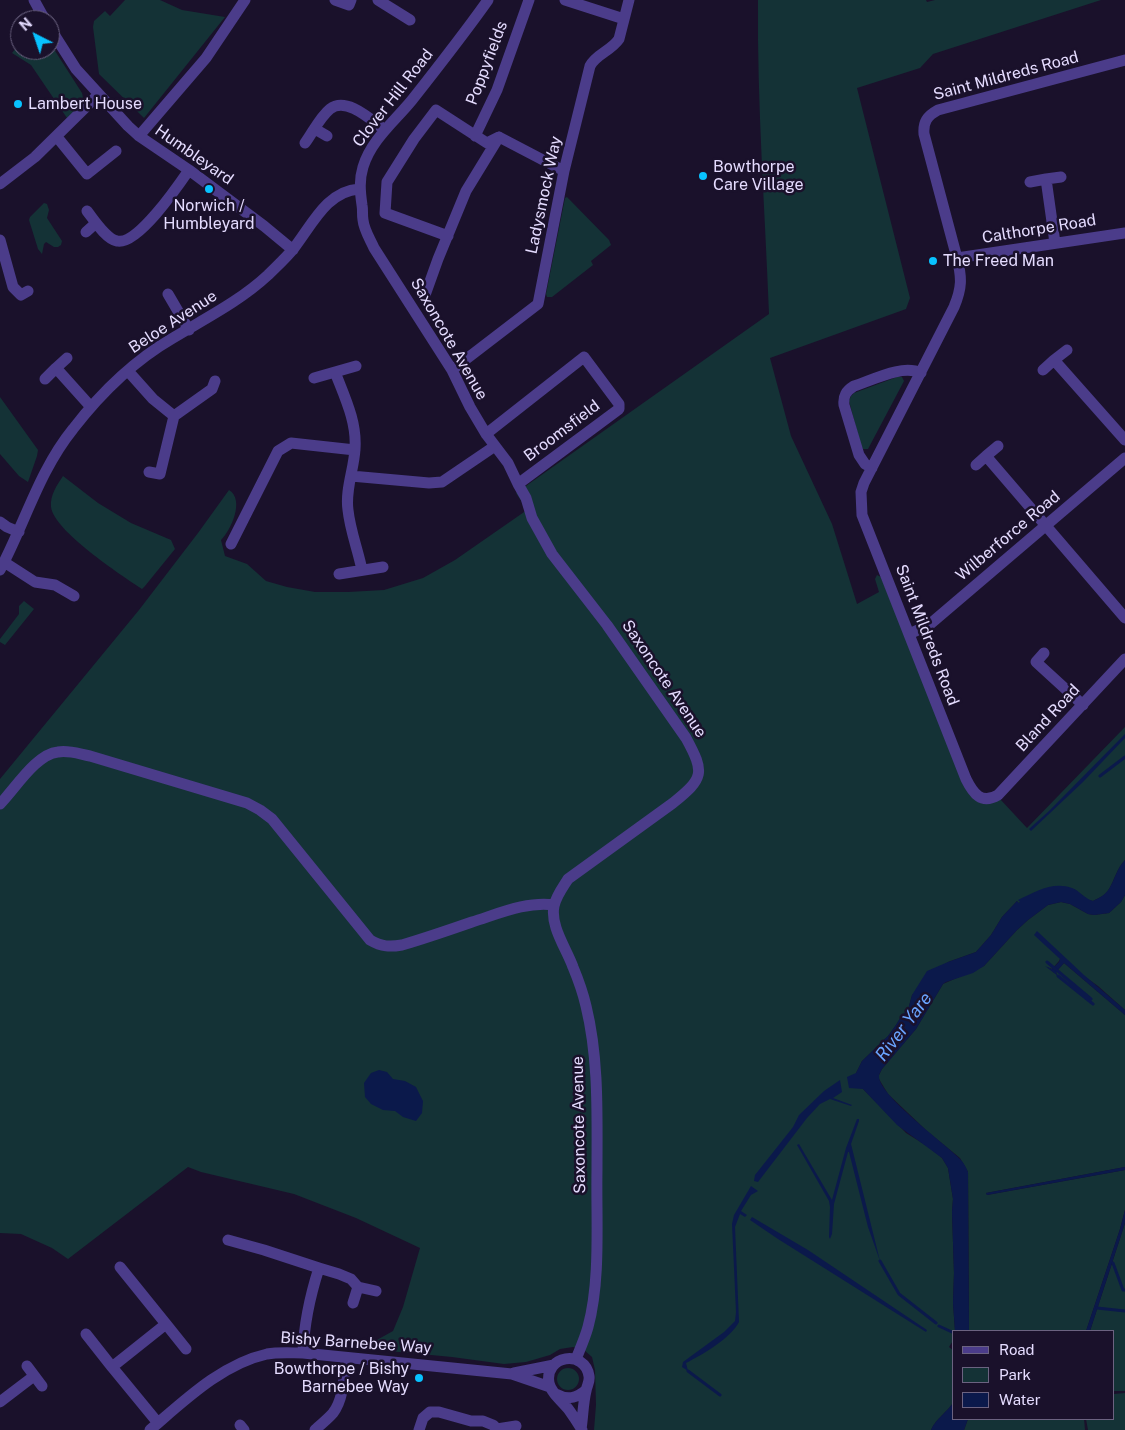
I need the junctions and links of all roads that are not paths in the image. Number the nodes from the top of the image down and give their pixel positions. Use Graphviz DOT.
graph roads {
  1 [pos="245,0"];
  2 [pos="335,0"];
  3 [pos="351,0"];
  4 [pos="378,0"];
  5 [pos="488,0"];
  6 [pos="497,0"];
  7 [pos="528,0"];
  8 [pos="565,0"];
  9 [pos="629,0"];
  10 [pos="407,14"];
  11 [pos="624,19"];
  12 [pos="467,29"];
  13 [pos="60,44"];
  14 [pos="1125,60"];
  15 [pos="99,94"];
  16 [pos="315,129"];
  17 [pos="385,130"];
  18 [pos="139,136"];
  19 [pos="327,136"];
  20 [pos="475,136"];
  21 [pos="57,137"];
  22 [pos="499,137"];
  23 [pos="305,143"];
  24 [pos="116,151"];
  25 [pos="189,170"];
  26 [pos="564,171"];
  27 [pos="1061,177"];
  28 [pos="1046,179"];
  29 [pos="1030,182"];
  30 [pos="0,184"];
  31 [pos="359,189"];
  32 [pos="87,211"];
  33 [pos="96,223"];
  34 [pos="86,232"];
  35 [pos="1125,233"];
  36 [pos="448,236"];
  37 [pos="0,240"];
  38 [pos="1055,243"];
  39 [pos="293,250"];
  40 [pos="957,258"];
  41 [pos="168,294"];
  42 [pos="20,296"];
  43 [pos="424,298"];
  44 [pos="188,330"];
  45 [pos="1067,350"];
  46 [pos="66,358"];
  47 [pos="1054,360"];
  48 [pos="356,366"];
  49 [pos="56,368"];
  50 [pos="452,370"];
  51 [pos="1043,370"];
  52 [pos="128,371"];
  53 [pos="335,372"];
  54 [pos="921,373"];
  55 [pos="45,378"];
  56 [pos="314,378"];
  57 [pos="216,388"];
  58 [pos="91,407"];
  59 [pos="174,416"];
  60 [pos="486,434"];
  61 [pos="1125,440"];
  62 [pos="495,446"];
  63 [pos="998,446"];
  64 [pos="355,450"];
  65 [pos="986,456"];
  66 [pos="1125,458"];
  67 [pos="976,465"];
  68 [pos="872,468"];
  69 [pos="157,476"];
  70 [pos="351,476"];
  71 [pos="518,484"];
  72 [pos="0,522"];
  73 [pos="1046,525"];
  74 [pos="19,532"];
  75 [pos="231,544"];
  76 [pos="2,566"];
  77 [pos="382,566"];
  78 [pos="362,570"];
  79 [pos="339,574"];
  80 [pos="74,596"];
  81 [pos="1125,618"];
  82 [pos="909,634"];
  83 [pos="1044,653"];
  84 [pos="1125,658"];
  85 [pos="1083,705"];
  86 [pos="993,798"];
  87 [pos="0,804"];
  88 [pos="554,905"];
  89 [pos="228,1240"];
  90 [pos="120,1267"];
  91 [pos="319,1268"];
  92 [pos="358,1287"];
  93 [pos="376,1292"];
  94 [pos="353,1303"];
  95 [pos="166,1324"];
  96 [pos="86,1334"];
  97 [pos="186,1349"];
  98 [pos="303,1352"];
  99 [pos="346,1358"];
  100 [pos="576,1359"];
  101 [pos="554,1365"];
  102 [pos="27,1366"];
  103 [pos="112,1367"];
  104 [pos="512,1374"];
  105 [pos="34,1376"];
  106 [pos="42,1386"];
  107 [pos="553,1390"];
  108 [pos="586,1390"];
  109 [pos="0,1402"];
  110 [pos="516,1426"];
  111 [pos="154,1427"];
  112 [pos="315,1430"];
  113 [pos="420,1430"];
  114 [pos="497,1430"];
  115 [pos="582,1430"];
  1 -- 18 [label="street"];
  2 -- 3 [label="street"];
  4 -- 10 [label="street"];
  5 -- 12 [label="street, Clover Hill Road"];
  6 -- 12 [label="street, Clover Hill Road"];
  7 -- 20 [label="street, Poppyfields"];
  8 -- 11 [label="street"];
  9 -- 11 [label="street, Ladysmock Way"];
  11 -- 26 [label="street, Ladysmock Way"];
  12 -- 17 [label="street, Clover Hill Road"];
  13 -- 15 [label="street, Humbleyard"];
  14 -- 40 [label="street, Saint Mildreds Road"];
  15 -- 18 [label="street, Humbleyard"];
  15 -- 21 [label="street"];
  16 -- 17 [label="street"];
  16 -- 19 [label="street"];
  16 -- 23 [label="street"];
  17 -- 31 [label="street, Clover Hill Road"];
  18 -- 25 [label="street, Humbleyard"];
  20 -- 22 [label="street"];
  20 -- 36 [label="street"];
  21 -- 24 [label="street"];
  21 -- 30 [label="street"];
  22 -- 26 [label="street"];
  22 -- 36 [label="street"];
  25 -- 33 [label="street"];
  25 -- 39 [label="street, Humbleyard"];
  26 -- 50 [label="street, Ladysmock Way"];
  27 -- 28 [label="street"];
  28 -- 29 [label="street"];
  28 -- 38 [label="street"];
  31 -- 39 [label="street"];
  31 -- 50 [label="street, Saxoncote Avenue"];
  32 -- 33 [label="street"];
  33 -- 34 [label="street"];
  35 -- 38 [label="street, Calthorpe Road"];
  36 -- 43 [label="street"];
  37 -- 42 [label="street"];
  38 -- 40 [label="street, Calthorpe Road"];
  39 -- 44 [label="street, Beloe Avenue"];
  40 -- 54 [label="street, Saint Mildreds Road"];
  41 -- 44 [label="street"];
  44 -- 52 [label="street, Beloe Avenue"];
  45 -- 47 [label="street"];
  46 -- 49 [label="street"];
  47 -- 51 [label="street"];
  47 -- 61 [label="street"];
  48 -- 53 [label="street"];
  49 -- 55 [label="street"];
  49 -- 58 [label="street"];
  50 -- 60 [label="street, Saxoncote Avenue"];
  52 -- 58 [label="street, Beloe Avenue"];
  52 -- 59 [label="street"];
  53 -- 56 [label="street"];
  53 -- 64 [label="street"];
  54 -- 68 [label="street, Saint Mildreds Road"];
  54 -- 68 [label="street"];
  57 -- 59 [label="street"];
  58 -- 74 [label="street, Beloe Avenue"];
  59 -- 69 [label="street"];
  60 -- 62 [label="street, Saxoncote Avenue"];
  60 -- 71 [label="street, Broomsfield"];
  62 -- 70 [label="street"];
  62 -- 71 [label="street, Saxoncote Avenue"];
  63 -- 65 [label="street"];
  64 -- 70 [label="street"];
  64 -- 75 [label="street"];
  65 -- 67 [label="street"];
  65 -- 73 [label="street"];
  66 -- 73 [label="street, Wilberforce Road"];
  68 -- 82 [label="street, Saint Mildreds Road"];
  70 -- 78 [label="street"];
  71 -- 88 [label="street, Saxoncote Avenue"];
  72 -- 74 [label="street"];
  73 -- 81 [label="street"];
  73 -- 82 [label="street, Wilberforce Road"];
  74 -- 76 [label="street, Beloe Avenue"];
  76 -- 80 [label="street"];
  77 -- 78 [label="street"];
  78 -- 79 [label="street"];
  82 -- 86 [label="street, Saint Mildreds Road"];
  83 -- 85 [label="street"];
  84 -- 85 [label="street, Bland Road"];
  85 -- 86 [label="street, Bland Road"];
  87 -- 88 [label="street"];
  88 -- 100 [label="street, Saxoncote Avenue"];
  89 -- 91 [label="street"];
  90 -- 95 [label="street"];
  91 -- 92 [label="street"];
  91 -- 98 [label="street"];
  92 -- 93 [label="street"];
  92 -- 94 [label="street"];
  95 -- 97 [label="street"];
  95 -- 103 [label="street"];
  96 -- 103 [label="street, Bishy Barnebee Way"];
  98 -- 99 [label="street, Bishy Barnebee Way"];
  98 -- 111 [label="street, Bishy Barnebee Way"];
  99 -- 104 [label="street, Bishy Barnebee Way"];
  99 -- 112 [label="street"];
  100 -- 101 [label="street"];
  100 -- 108 [label="street"];
  101 -- 104 [label="street, Bishy Barnebee Way"];
  101 -- 107 [label="street"];
  102 -- 105 [label="street"];
  103 -- 111 [label="street, Bishy Barnebee Way"];
  104 -- 107 [label="street, Bishy Barnebee Way"];
  105 -- 106 [label="street"];
  105 -- 109 [label="street"];
  107 -- 108 [label="street"];
  107 -- 115 [label="street"];
  108 -- 115 [label="street"];
  110 -- 114 [label="street"];
  113 -- 114 [label="street"];
}
